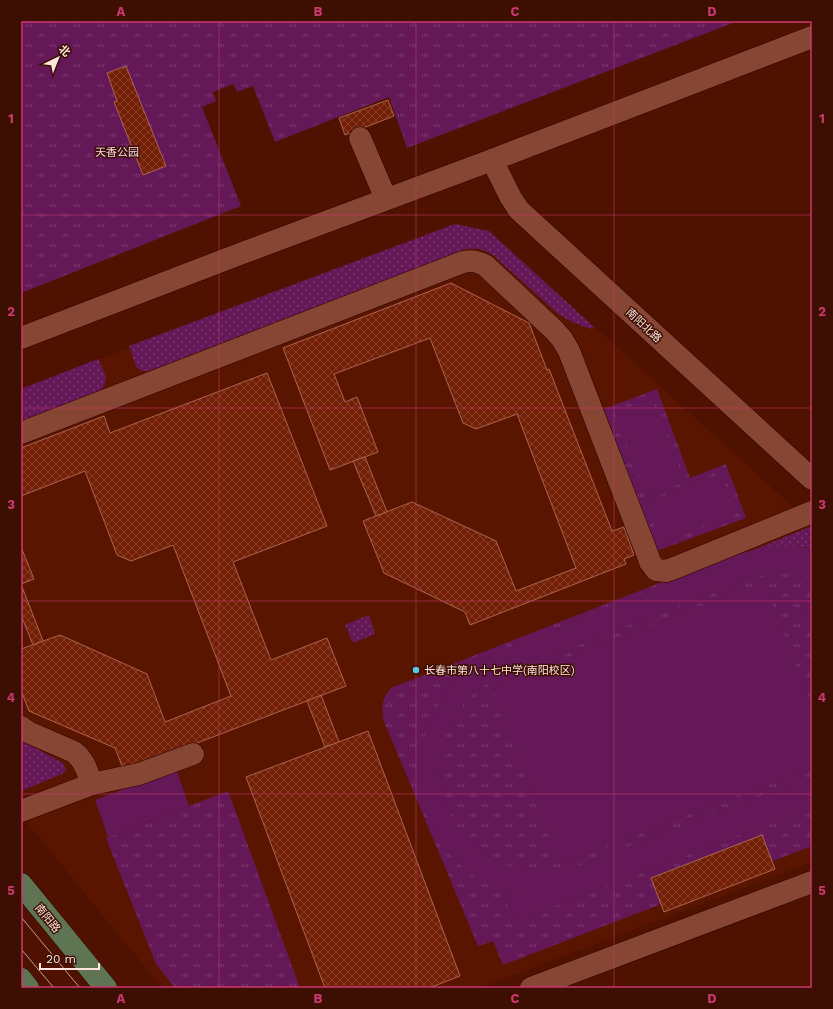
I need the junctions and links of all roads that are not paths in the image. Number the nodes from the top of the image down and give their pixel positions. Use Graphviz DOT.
graph roads {
  1 [pos="812,37"];
  2 [pos="360,138"];
  3 [pos="492,160"];
  4 [pos="386,199"];
  5 [pos="21,338"];
  6 [pos="21,433"];
  7 [pos="812,479"];
  8 [pos="812,512"];
  9 [pos="21,727"];
  10 [pos="193,754"];
  11 [pos="92,784"];
  12 [pos="21,811"];
  13 [pos="812,882"];
  14 [pos="21,884"];
  15 [pos="21,979"];
  16 [pos="28,988"];
  17 [pos="106,988"];
  18 [pos="531,988"];
  1 -- 3 [label="street"];
  2 -- 4 [label="street"];
  3 -- 4 [label="street"];
  3 -- 7 [label="street, 南阳北路"];
  4 -- 5 [label="street"];
  6 -- 8 [label="street"];
  9 -- 11 [label="street"];
  10 -- 11 [label="street"];
  11 -- 12 [label="street"];
  13 -- 18 [label="street"];
  14 -- 17 [label="main road, 南阳路"];
  15 -- 16 [label="main road"];
}
